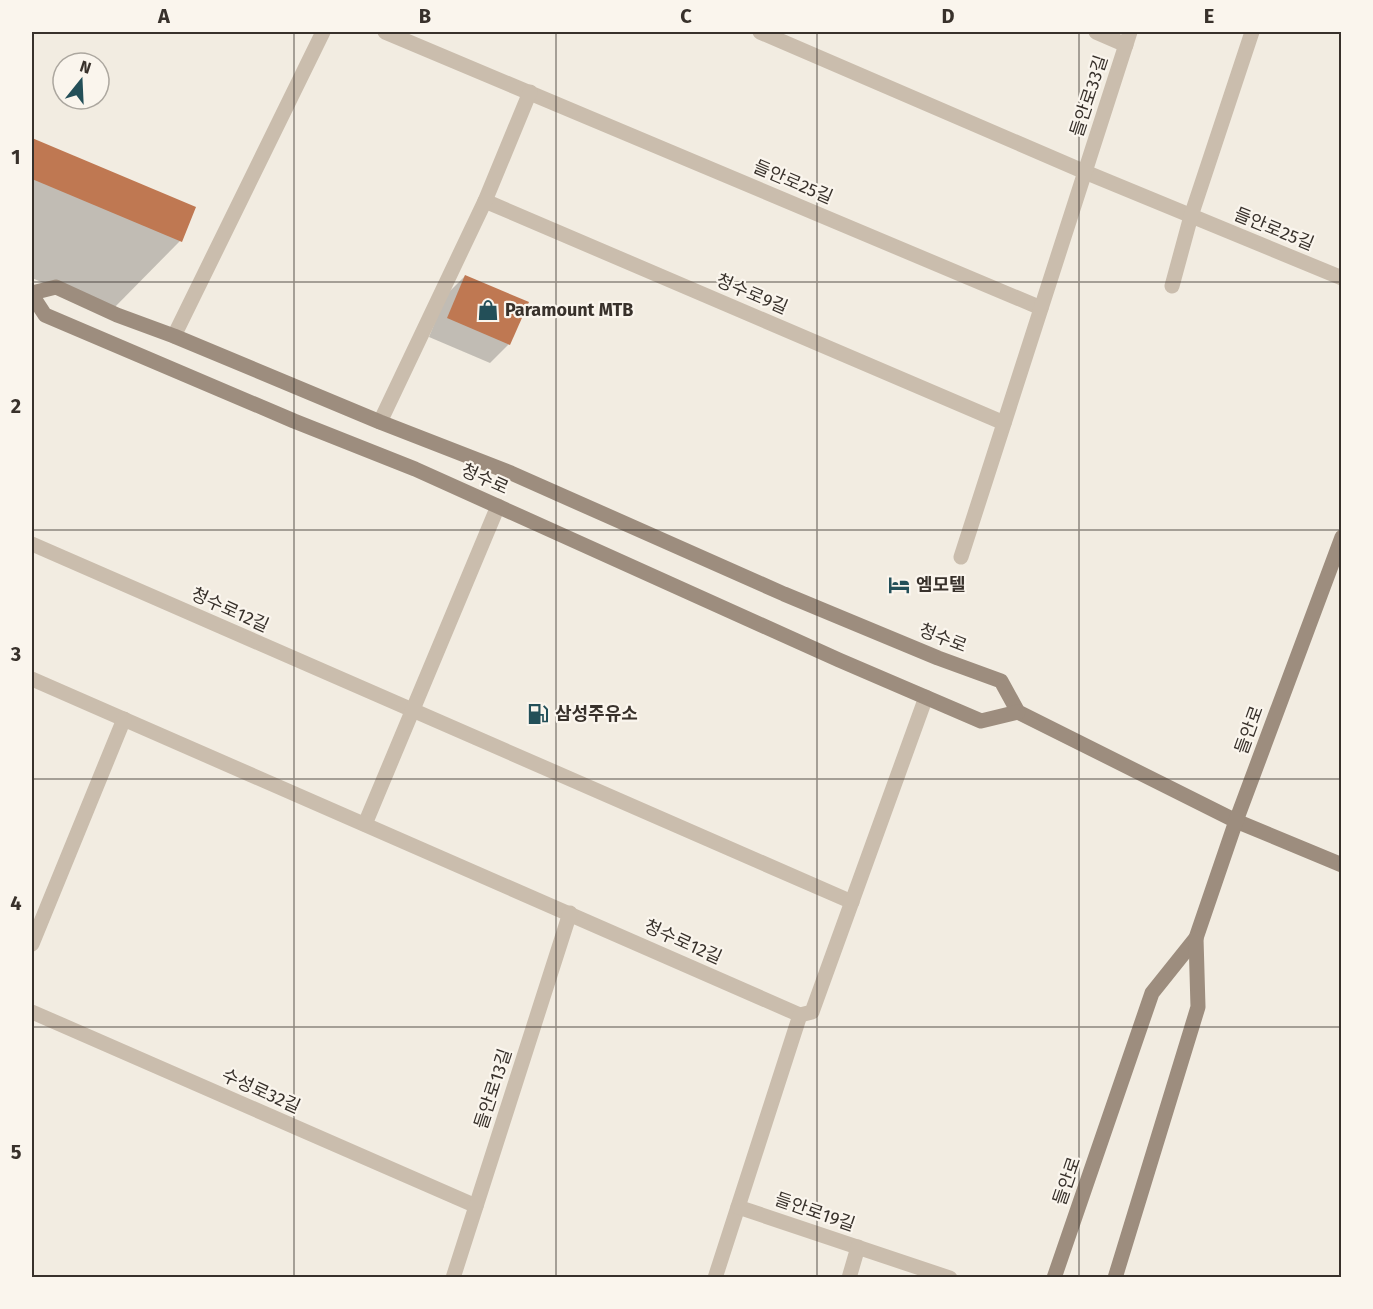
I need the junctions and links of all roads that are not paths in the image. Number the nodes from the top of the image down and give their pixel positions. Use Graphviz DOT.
graph roads {
  1 [pos="323,32"];
  2 [pos="386,32"];
  3 [pos="760,32"];
  4 [pos="1096,32"];
  5 [pos="1252,32"];
  6 [pos="1128,38"];
  7 [pos="530,92"];
  8 [pos="1085,172"];
  9 [pos="485,201"];
  10 [pos="1191,216"];
  11 [pos="1341,278"];
  12 [pos="1172,286"];
  13 [pos="32,294"];
  14 [pos="1041,308"];
  15 [pos="174,336"];
  16 [pos="380,422"];
  17 [pos="1004,423"];
  18 [pos="498,506"];
  19 [pos="1341,537"];
  20 [pos="32,544"];
  21 [pos="961,557"];
  22 [pos="32,679"];
  23 [pos="926,698"];
  24 [pos="413,711"];
  25 [pos="1018,712"];
  26 [pos="124,719"];
  27 [pos="1236,821"];
  28 [pos="364,824"];
  29 [pos="1341,865"];
  30 [pos="852,902"];
  31 [pos="570,913"];
  32 [pos="1196,938"];
  33 [pos="32,944"];
  34 [pos="32,1012"];
  35 [pos="800,1015"];
  36 [pos="476,1206"];
  37 [pos="738,1207"];
  38 [pos="858,1247"];
  39 [pos="453,1278"];
  40 [pos="715,1278"];
  41 [pos="849,1278"];
  42 [pos="950,1278"];
  43 [pos="1054,1278"];
  44 [pos="1115,1278"];
  1 -- 15 [label="street"];
  2 -- 7 [label="street"];
  3 -- 8 [label="street"];
  4 -- 6 [label="street"];
  5 -- 10 [label="street"];
  6 -- 8 [label="street, 들안로33길"];
  7 -- 9 [label="street"];
  7 -- 14 [label="street, 들안로25길"];
  8 -- 10 [label="street, 들안로25길"];
  8 -- 14 [label="street"];
  9 -- 16 [label="street"];
  9 -- 17 [label="street, 청수로9길"];
  10 -- 11 [label="street, 들안로25길"];
  10 -- 12 [label="street"];
  13 -- 15 [label="main road, 청수로"];
  13 -- 18 [label="main road, 청수로"];
  14 -- 17 [label="street"];
  15 -- 16 [label="main road, 청수로"];
  16 -- 25 [label="main road, 청수로"];
  17 -- 21 [label="street"];
  18 -- 23 [label="main road, 청수로"];
  18 -- 24 [label="street"];
  19 -- 27 [label="main road, 들안로"];
  20 -- 24 [label="street, 청수로12길"];
  22 -- 26 [label="street"];
  23 -- 25 [label="main road, 청수로"];
  23 -- 30 [label="street"];
  24 -- 28 [label="street"];
  24 -- 30 [label="street, 청수로12길"];
  25 -- 27 [label="main road"];
  26 -- 28 [label="street, 청수로12길"];
  26 -- 33 [label="street"];
  27 -- 29 [label="main road"];
  27 -- 32 [label="main road, 들안로"];
  28 -- 31 [label="street, 청수로12길"];
  30 -- 35 [label="street"];
  31 -- 35 [label="street, 청수로12길"];
  31 -- 36 [label="street, 들안로13길"];
  32 -- 43 [label="main road, 들안로"];
  32 -- 44 [label="main road, 들안로"];
  34 -- 36 [label="street, 수성로32길"];
  35 -- 37 [label="street"];
  36 -- 39 [label="street, 들안로13길"];
  37 -- 38 [label="street, 들안로19길"];
  37 -- 40 [label="street"];
  38 -- 41 [label="street"];
  38 -- 42 [label="street, 들안로19길"];
}
